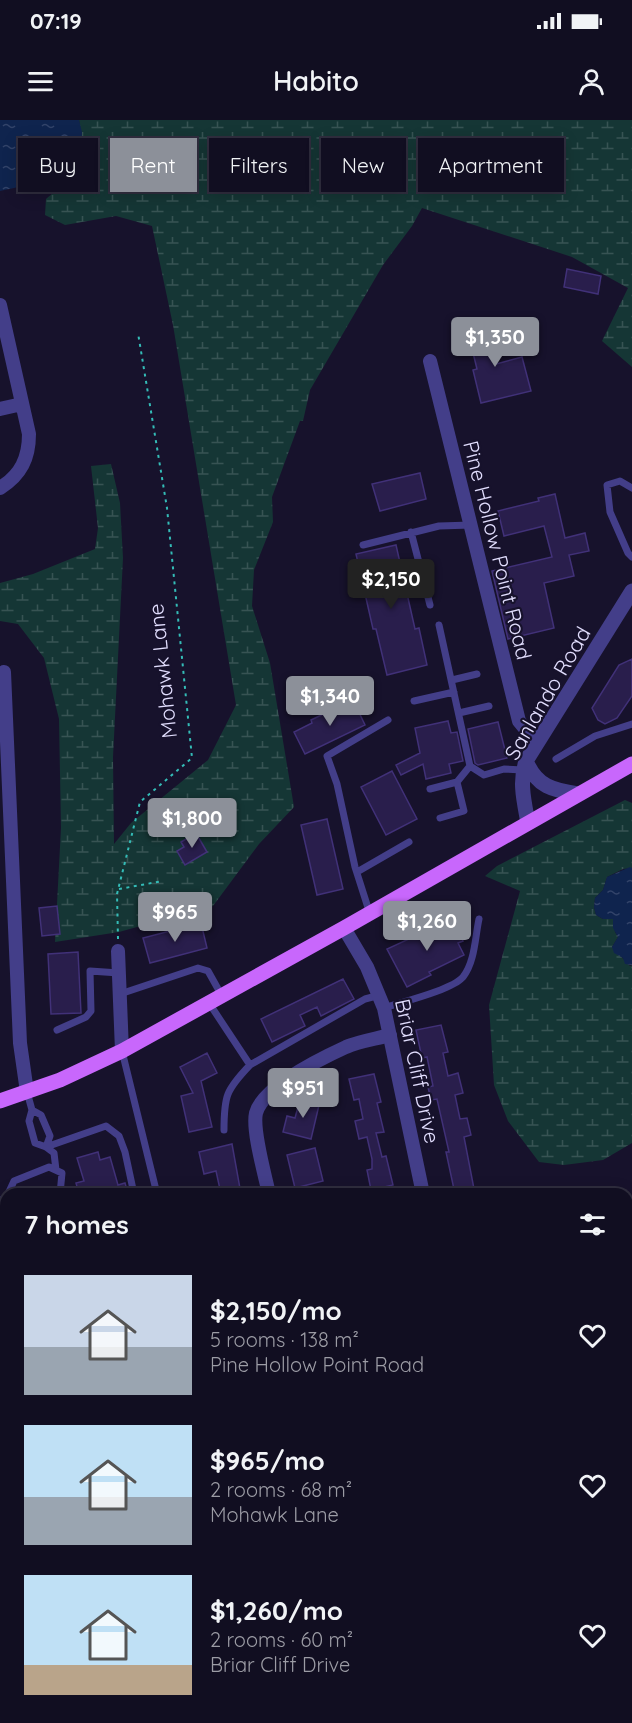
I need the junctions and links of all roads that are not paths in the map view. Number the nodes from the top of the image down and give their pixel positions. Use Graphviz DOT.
graph roads {
  1 [pos="0,306"];
  2 [pos="430,361"];
  3 [pos="22,404"];
  4 [pos="0,409"];
  5 [pos="0,488"];
  6 [pos="632,488"];
  7 [pos="471,525"];
  8 [pos="411,532"];
  9 [pos="363,545"];
  10 [pos="631,553"];
  11 [pos="632,591"];
  12 [pos="430,605"];
  13 [pos="440,625"];
  14 [pos="4,672"];
  15 [pos="477,674"];
  16 [pos="452,680"];
  17 [pos="454,692"];
  18 [pos="414,701"];
  19 [pos="489,706"];
  20 [pos="459,713"];
  21 [pos="388,720"];
  22 [pos="632,724"];
  23 [pos="537,743"];
  24 [pos="556,759"];
  25 [pos="632,764"];
  26 [pos="470,766"];
  27 [pos="525,766"];
  28 [pos="457,782"];
  29 [pos="430,789"];
  30 [pos="578,794"];
  31 [pos="440,818"];
  32 [pos="528,823"];
  33 [pos="409,842"];
  34 [pos="357,872"];
  35 [pos="370,914"];
  36 [pos="479,919"];
  37 [pos="344,928"];
  38 [pos="118,951"];
  39 [pos="119,973"];
  40 [pos="120,994"];
  41 [pos="215,1000"];
  42 [pos="382,1001"];
  43 [pos="57,1030"];
  44 [pos="390,1035"];
  45 [pos="122,1051"];
  46 [pos="250,1065"];
  47 [pos="27,1092"];
  48 [pos="0,1101"];
  49 [pos="32,1110"];
  50 [pos="224,1130"];
  51 [pos="46,1147"];
  52 [pos="56,1170"];
  53 [pos="11,1188"];
  54 [pos="61,1188"];
  55 [pos="133,1188"];
  56 [pos="156,1188"];
  57 [pos="268,1188"];
  58 [pos="422,1188"];
  1 -- 3 [label="street"];
  2 -- 7 [label="street, Pine Hollow Point Road"];
  3 -- 4 [label="street"];
  3 -- 5 [label="street"];
  6 -- 10 [label="lane"];
  7 -- 8 [label="lane"];
  7 -- 23 [label="street, Pine Hollow Point Road"];
  8 -- 9 [label="lane"];
  8 -- 12 [label="lane"];
  11 -- 23 [label="street, Sanlando Road"];
  13 -- 16 [label="lane"];
  14 -- 47 [label="street"];
  15 -- 16 [label="lane"];
  16 -- 17 [label="lane"];
  17 -- 18 [label="lane"];
  17 -- 20 [label="lane"];
  19 -- 20 [label="lane"];
  20 -- 26 [label="lane"];
  21 -- 34 [label="lane"];
  22 -- 24 [label="lane"];
  23 -- 27 [label="street, Sanlando Road"];
  25 -- 30 [label="main road"];
  26 -- 27 [label="lane"];
  26 -- 28 [label="lane"];
  27 -- 30 [label="street"];
  27 -- 32 [label="street, Sanlando Road"];
  28 -- 29 [label="lane"];
  28 -- 31 [label="lane"];
  30 -- 32 [label="main road"];
  32 -- 35 [label="main road"];
  33 -- 34 [label="lane"];
  34 -- 35 [label="lane"];
  35 -- 37 [label="main road"];
  36 -- 42 [label="lane"];
  37 -- 41 [label="main road"];
  37 -- 42 [label="street, Briar Cliff Drive"];
  38 -- 39 [label="street"];
  39 -- 40 [label="street"];
  39 -- 43 [label="lane"];
  40 -- 41 [label="lane"];
  40 -- 45 [label="street"];
  41 -- 45 [label="main road"];
  41 -- 46 [label="lane"];
  42 -- 44 [label="street, Briar Cliff Drive"];
  42 -- 46 [label="lane"];
  44 -- 57 [label="street"];
  44 -- 58 [label="street, Briar Cliff Drive"];
  45 -- 47 [label="main road"];
  45 -- 56 [label="lane"];
  46 -- 50 [label="lane"];
  47 -- 48 [label="main road"];
  47 -- 49 [label="lane"];
  49 -- 51 [label="lane"];
  49 -- 51 [label="lane"];
  51 -- 52 [label="lane"];
  51 -- 55 [label="lane"];
  52 -- 53 [label="lane"];
  52 -- 54 [label="lane"];
}
